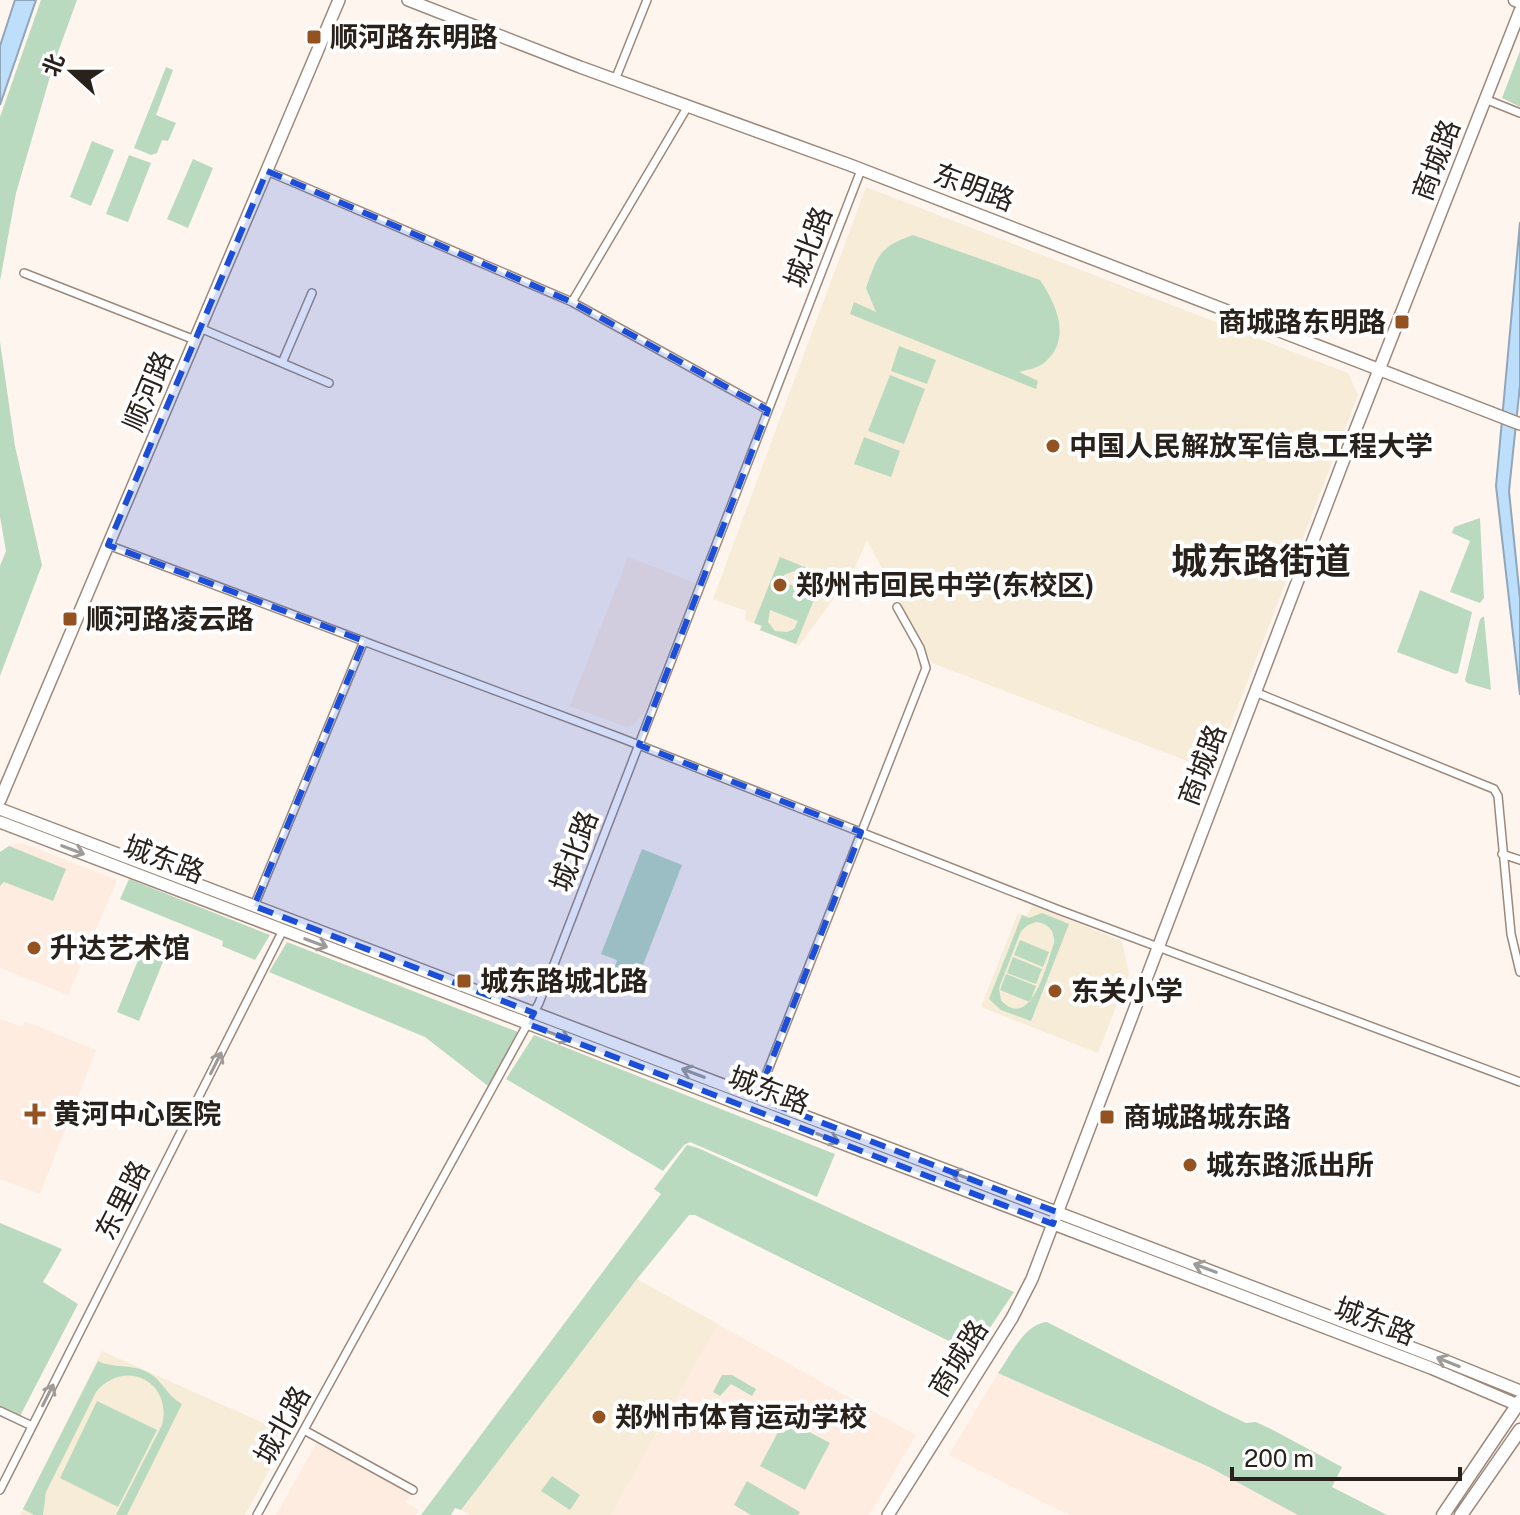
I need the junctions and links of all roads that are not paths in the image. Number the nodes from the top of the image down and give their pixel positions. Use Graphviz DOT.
graph roads {
  1 [pos="339,0"];
  2 [pos="408,0"];
  3 [pos="647,0"];
  4 [pos="1520,11"];
  5 [pos="615,80"];
  6 [pos="1485,99"];
  7 [pos="688,106"];
  8 [pos="1520,113"];
  9 [pos="861,170"];
  10 [pos="267,171"];
  11 [pos="24,273"];
  12 [pos="312,293"];
  13 [pos="572,302"];
  14 [pos="198,334"];
  15 [pos="282,363"];
  16 [pos="1379,370"];
  17 [pos="329,383"];
  18 [pos="768,410"];
  19 [pos="1520,424"];
  20 [pos="108,545"];
  21 [pos="897,607"];
  22 [pos="364,641"];
  23 [pos="1255,692"];
  24 [pos="639,745"];
  25 [pos="0,800"];
  26 [pos="0,809"];
  27 [pos="0,822"];
  28 [pos="861,832"];
  29 [pos="1502,854"];
  30 [pos="1520,860"];
  31 [pos="254,906"];
  32 [pos="283,930"];
  33 [pos="1158,946"];
  34 [pos="1520,972"];
  35 [pos="531,1018"];
  36 [pos="1520,1082"];
  37 [pos="757,1098"];
  38 [pos="1055,1218"];
  39 [pos="1520,1391"];
  40 [pos="1519,1404"];
  41 [pos="0,1411"];
  42 [pos="32,1426"];
  43 [pos="304,1430"];
  44 [pos="1520,1430"];
  45 [pos="0,1490"];
  46 [pos="413,1490"];
  47 [pos="257,1515"];
  48 [pos="888,1515"];
  49 [pos="1443,1515"];
  50 [pos="1461,1515"];
  1 -- 10 [label="street, 顺河路"];
  2 -- 5 [label="street, 东明路"];
  3 -- 5 [label="street"];
  4 -- 6 [label="street, 商城路"];
  5 -- 7 [label="street, 东明路"];
  6 -- 8 [label="street"];
  6 -- 16 [label="street, 商城路"];
  7 -- 9 [label="street, 东明路"];
  7 -- 13 [label="street"];
  9 -- 16 [label="street, 东明路"];
  9 -- 18 [label="street, 城北路"];
  10 -- 13 [label="street"];
  10 -- 14 [label="street, 顺河路"];
  11 -- 14 [label="street"];
  12 -- 15 [label="street"];
  13 -- 18 [label="street"];
  14 -- 15 [label="street"];
  14 -- 20 [label="street, 顺河路"];
  15 -- 17 [label="street"];
  16 -- 19 [label="street, 东明路"];
  16 -- 23 [label="street, 商城路"];
  18 -- 24 [label="street, 城北路"];
  20 -- 22 [label="street"];
  20 -- 25 [label="street, 顺河路"];
  21 -- 28 [label="street"];
  22 -- 24 [label="street"];
  22 -- 31 [label="street"];
  23 -- 29 [label="street"];
  23 -- 33 [label="street, 商城路"];
  24 -- 28 [label="street"];
  24 -- 35 [label="street, 城北路"];
  26 -- 31 [label="street, 城东路"];
  27 -- 32 [label="street, 城东路, one-way"];
  28 -- 33 [label="street"];
  28 -- 37 [label="street"];
  29 -- 30 [label="street"];
  29 -- 34 [label="street"];
  31 -- 35 [label="street, 城东路"];
  32 -- 35 [label="street, 城东路, one-way"];
  42 -- 32 [label="street, 东里路, one-way"];
  33 -- 36 [label="street"];
  33 -- 38 [label="street, 商城路"];
  37 -- 35 [label="street, 城东路, one-way"];
  35 -- 38 [label="street, 城东路, one-way"];
  35 -- 43 [label="street, 城北路"];
  38 -- 37 [label="street, 城东路, one-way"];
  39 -- 38 [label="street, 城东路, one-way"];
  38 -- 40 [label="street, 城东路"];
  38 -- 48 [label="street, 商城路"];
  40 -- 49 [label="main road"];
  41 -- 42 [label="street"];
  42 -- 45 [label="street, 东里路"];
  43 -- 46 [label="street"];
  43 -- 47 [label="street, 城北路"];
  44 -- 50 [label="main road"];
}
